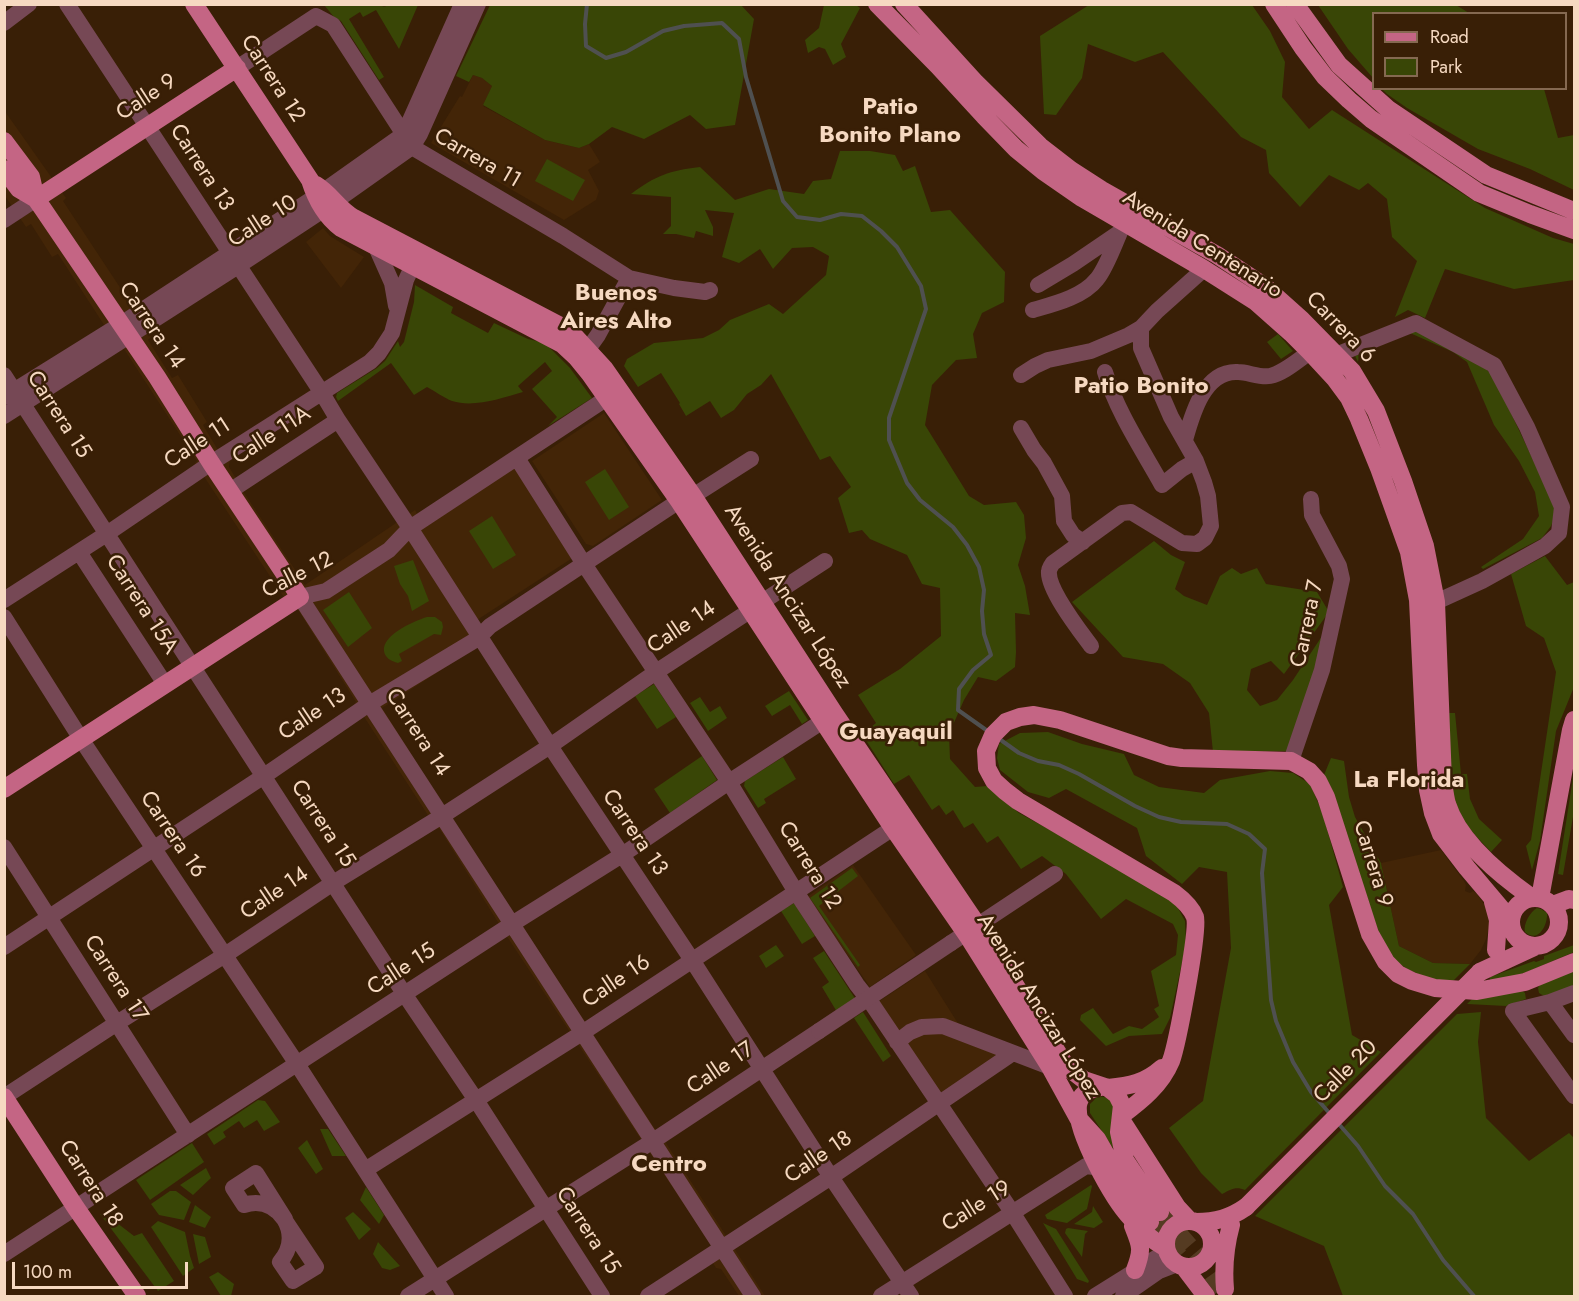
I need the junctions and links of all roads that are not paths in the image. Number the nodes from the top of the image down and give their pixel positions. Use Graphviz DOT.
graph roads {
  1 [pos="29,4"];
  2 [pos="68,4"];
  3 [pos="194,4"];
  4 [pos="462,4"];
  5 [pos="478,4"];
  6 [pos="877,4"];
  7 [pos="904,4"];
  8 [pos="1274,4"];
  9 [pos="1295,4"];
  10 [pos="316,16"];
  11 [pos="4,23"];
  12 [pos="237,68"];
  13 [pos="147,127"];
  14 [pos="408,140"];
  15 [pos="4,141"];
  16 [pos="4,169"];
  17 [pos="321,196"];
  18 [pos="36,199"];
  19 [pos="1575,211"];
  20 [pos="4,220"];
  21 [pos="1123,228"];
  22 [pos="1575,230"];
  23 [pos="376,248"];
  24 [pos="234,259"];
  25 [pos="412,267"];
  26 [pos="1204,269"];
  27 [pos="629,278"];
  28 [pos="1038,285"];
  29 [pos="710,290"];
  30 [pos="1033,310"];
  31 [pos="397,312"];
  32 [pos="1141,328"];
  33 [pos="125,330"];
  34 [pos="588,349"];
  35 [pos="1310,352"];
  36 [pos="1330,360"];
  37 [pos="1105,372"];
  38 [pos="4,375"];
  39 [pos="1021,375"];
  40 [pos="322,393"];
  41 [pos="14,397"];
  42 [pos="607,398"];
  43 [pos="4,416"];
  44 [pos="338,420"];
  45 [pos="1021,428"];
  46 [pos="1185,440"];
  47 [pos="517,458"];
  48 [pos="751,459"];
  49 [pos="1196,461"];
  50 [pos="211,463"];
  51 [pos="230,490"];
  52 [pos="686,499"];
  53 [pos="1311,499"];
  54 [pos="410,528"];
  55 [pos="108,533"];
  56 [pos="1083,542"];
  57 [pos="79,552"];
  58 [pos="825,561"];
  59 [pos="584,564"];
  60 [pos="300,597"];
  61 [pos="4,600"];
  62 [pos="1436,602"];
  63 [pos="756,606"];
  64 [pos="1419,609"];
  65 [pos="4,617"];
  66 [pos="480,637"];
  67 [pos="1091,646"];
  68 [pos="193,666"];
  69 [pos="656,672"];
  70 [pos="165,684"];
  71 [pos="369,704"];
  72 [pos="1575,720"];
  73 [pos="823,721"];
  74 [pos="81,739"];
  75 [pos="550,746"];
  76 [pos="1291,761"];
  77 [pos="264,776"];
  78 [pos="729,782"];
  79 [pos="4,789"];
  80 [pos="442,816"];
  81 [pos="893,828"];
  82 [pos="4,847"];
  83 [pos="154,848"];
  84 [pos="622,855"];
  85 [pos="1056,874"];
  86 [pos="333,883"];
  87 [pos="796,892"];
  88 [pos="1492,897"];
  89 [pos="1541,900"];
  90 [pos="1575,900"];
  91 [pos="49,917"];
  92 [pos="512,924"];
  93 [pos="1511,925"];
  94 [pos="1566,931"];
  95 [pos="965,934"];
  96 [pos="1534,946"];
  97 [pos="4,947"];
  98 [pos="1496,950"];
  99 [pos="225,954"];
  100 [pos="692,960"];
  101 [pos="1575,962"];
  102 [pos="1480,972"];
  103 [pos="1525,982"];
  104 [pos="1575,993"];
  105 [pos="405,995"];
  106 [pos="1544,1003"];
  107 [pos="117,1023"];
  108 [pos="582,1033"];
  109 [pos="1575,1035"];
  110 [pos="897,1042"];
  111 [pos="1013,1053"];
  112 [pos="1171,1061"];
  113 [pos="1050,1067"];
  114 [pos="761,1069"];
  115 [pos="301,1070"];
  116 [pos="1105,1088"];
  117 [pos="1575,1096"];
  118 [pos="5,1097"];
  119 [pos="476,1100"];
  120 [pos="939,1105"];
  121 [pos="1121,1117"];
  122 [pos="1078,1118"];
  123 [pos="188,1135"];
  124 [pos="653,1141"];
  125 [pos="365,1170"];
  126 [pos="1100,1170"];
  127 [pos="831,1177"];
  128 [pos="1246,1207"];
  129 [pos="76,1208"];
  130 [pos="546,1210"];
  131 [pos="1012,1212"];
  132 [pos="1129,1216"];
  133 [pos="1193,1222"];
  134 [pos="1230,1225"];
  135 [pos="722,1249"];
  136 [pos="1210,1252"];
  137 [pos="4,1254"];
  138 [pos="1173,1257"];
  139 [pos="423,1261"];
  140 [pos="1135,1270"];
  141 [pos="435,1280"];
  142 [pos="906,1290"];
  143 [pos="1227,1293"];
  144 [pos="137,1296"];
  145 [pos="407,1296"];
  146 [pos="446,1296"];
  147 [pos="602,1296"];
  148 [pos="648,1296"];
  149 [pos="753,1296"];
  150 [pos="881,1296"];
  151 [pos="1065,1296"];
  152 [pos="1095,1296"];
  153 [pos="1123,1296"];
  154 [pos="1206,1296"];
  1 -- 11 [label="street"];
  2 -- 13 [label="street, Carrera 13"];
  3 -- 12 [label="main road, Carrera 12"];
  4 -- 14 [label="street"];
  5 -- 14 [label="street, Calle 10"];
  6 -- 21 [label="main road, Avenida Centenario"];
  7 -- 36 [label="main road, Carrera 6"];
  8 -- 22 [label="main road"];
  9 -- 19 [label="main road"];
  10 -- 12 [label="street, Calle 9"];
  10 -- 14 [label="street, Carrera 11"];
  12 -- 13 [label="main road, Calle 9"];
  12 -- 17 [label="main road, Carrera 12"];
  13 -- 18 [label="main road, Calle 9"];
  13 -- 24 [label="street, Carrera 13"];
  14 -- 17 [label="street, Calle 10"];
  14 -- 27 [label="street, Carrera 11"];
  15 -- 18 [label="main road, Carrera 14"];
  16 -- 18 [label="main road, Carrera 14"];
  17 -- 23 [label="main road, Avenida Ancizar López"];
  17 -- 24 [label="street, Calle 10"];
  17 -- 34 [label="main road, Avenida Ancizar López"];
  18 -- 20 [label="street, Calle 9"];
  18 -- 33 [label="main road, Carrera 14"];
  21 -- 26 [label="main road, Avenida Centenario"];
  21 -- 28 [label="street"];
  21 -- 30 [label="street"];
  23 -- 25 [label="main road, Avenida Ancizar López"];
  23 -- 31 [label="street, Calle 11"];
  24 -- 33 [label="street, Calle 10"];
  24 -- 40 [label="street, Carrera 13"];
  25 -- 31 [label="street, Calle 11"];
  25 -- 42 [label="main road, Avenida Ancizar López"];
  26 -- 32 [label="street"];
  26 -- 35 [label="main road, Avenida Centenario"];
  27 -- 29 [label="street, Carrera 11"];
  27 -- 34 [label="street"];
  31 -- 40 [label="street, Calle 11"];
  32 -- 39 [label="street"];
  32 -- 46 [label="street"];
  33 -- 41 [label="street, Calle 10"];
  33 -- 50 [label="main road, Carrera 14"];
  34 -- 52 [label="main road, Avenida Ancizar López"];
  35 -- 36 [label="main road, Avenida Centenario"];
  35 -- 46 [label="street"];
  36 -- 62 [label="main road, Carrera 6"];
  36 -- 62 [label="street"];
  36 -- 64 [label="main road, Avenida Centenario"];
  37 -- 49 [label="street"];
  38 -- 41 [label="street, Carrera 15"];
  40 -- 44 [label="street, Carrera 13"];
  40 -- 50 [label="street, Calle 11"];
  41 -- 43 [label="street, Calle 10"];
  41 -- 55 [label="street, Carrera 15"];
  42 -- 47 [label="street, Calle 12"];
  42 -- 52 [label="main road, Avenida Ancizar López"];
  44 -- 51 [label="street, Calle 11A"];
  44 -- 54 [label="street, Carrera 13"];
  45 -- 56 [label="street"];
  46 -- 49 [label="street"];
  47 -- 54 [label="street, Calle 12"];
  47 -- 59 [label="street, Carrera 12"];
  48 -- 52 [label="street, Calle 13"];
  49 -- 56 [label="street"];
  50 -- 51 [label="main road, Carrera 14"];
  50 -- 55 [label="street, Calle 11"];
  51 -- 60 [label="main road, Carrera 14"];
  52 -- 59 [label="street, Calle 13"];
  52 -- 63 [label="main road, Avenida Ancizar López"];
  53 -- 76 [label="street, Carrera 7"];
  54 -- 60 [label="street, Calle 12"];
  54 -- 66 [label="street, Carrera 13"];
  55 -- 57 [label="street, Calle 11"];
  55 -- 68 [label="street, Carrera 15"];
  56 -- 67 [label="street"];
  57 -- 61 [label="street, Calle 11"];
  57 -- 70 [label="street, Carrera 15A"];
  58 -- 63 [label="street, Calle 14"];
  59 -- 66 [label="street, Calle 13"];
  59 -- 69 [label="street, Carrera 12"];
  60 -- 68 [label="main road, Calle 12"];
  60 -- 71 [label="street, Carrera 14"];
  62 -- 64 [label="street"];
  62 -- 89 [label="main road, Carrera 6"];
  63 -- 69 [label="street, Calle 14"];
  63 -- 73 [label="main road, Avenida Ancizar López"];
  63 -- 95 [label="main road, Avenida Ancizar López"];
  64 -- 88 [label="main road, Avenida Centenario"];
  65 -- 74 [label="street, Carrera 16"];
  66 -- 71 [label="street, Calle 13"];
  66 -- 75 [label="street, Carrera 13"];
  68 -- 70 [label="main road, Calle 12"];
  68 -- 77 [label="street, Carrera 15"];
  69 -- 75 [label="street, Calle 14"];
  69 -- 78 [label="street, Carrera 12"];
  70 -- 74 [label="main road, Calle 12"];
  71 -- 77 [label="street, Calle 13"];
  71 -- 80 [label="street, Carrera 14"];
  72 -- 89 [label="main road"];
  73 -- 78 [label="street, Calle 15"];
  73 -- 81 [label="main road, Avenida Ancizar López"];
  74 -- 79 [label="main road, Calle 12"];
  74 -- 83 [label="street, Carrera 16"];
  75 -- 80 [label="street, Calle 14"];
  75 -- 84 [label="street, Carrera 13"];
  76 -- 103 [label="main road, Carrera 9"];
  76 -- 112 [label="main road"];
  77 -- 83 [label="street, Calle 13"];
  77 -- 86 [label="street, Carrera 15"];
  78 -- 84 [label="street, Calle 15"];
  78 -- 87 [label="street, Carrera 12"];
  80 -- 86 [label="street, Calle 14"];
  80 -- 92 [label="street, Carrera 14"];
  81 -- 87 [label="street, Calle 16"];
  81 -- 95 [label="main road, Avenida Ancizar López"];
  82 -- 91 [label="street, Carrera 17"];
  83 -- 91 [label="street, Calle 13"];
  83 -- 99 [label="street, Carrera 16"];
  84 -- 92 [label="street, Calle 15"];
  84 -- 100 [label="street, Carrera 13"];
  85 -- 95 [label="street, Calle 17"];
  86 -- 99 [label="street, Calle 14"];
  86 -- 105 [label="street, Carrera 15"];
  87 -- 100 [label="street, Calle 16"];
  87 -- 110 [label="street, Carrera 12"];
  88 -- 93 [label="main road, Avenida Centenario"];
  88 -- 98 [label="main road"];
  89 -- 90 [label="main road"];
  89 -- 93 [label="main road"];
  89 -- 94 [label="main road"];
  91 -- 97 [label="street, Calle 13"];
  91 -- 107 [label="street, Carrera 17"];
  92 -- 105 [label="street, Calle 15"];
  92 -- 108 [label="street, Carrera 14"];
  93 -- 96 [label="main road"];
  93 -- 98 [label="main road, Calle 20"];
  94 -- 96 [label="main road"];
  95 -- 113 [label="main road, Avenida Ancizar López"];
  95 -- 114 [label="street, Calle 17, bridge"];
  95 -- 116 [label="main road, Avenida Ancizar López"];
  96 -- 102 [label="main road, Calle 20"];
  98 -- 102 [label="main road, Calle 20"];
  99 -- 107 [label="street, Calle 14"];
  99 -- 115 [label="street, Carrera 16"];
  100 -- 108 [label="street, Calle 16"];
  100 -- 114 [label="street, Carrera 13"];
  101 -- 103 [label="main road, Carrera 9"];
  102 -- 128 [label="main road, Calle 20, bridge"];
  103 -- 106 [label="street"];
  104 -- 106 [label="street"];
  105 -- 115 [label="street, Calle 15"];
  105 -- 119 [label="street, Carrera 15"];
  106 -- 109 [label="street"];
  106 -- 117 [label="street"];
  107 -- 118 [label="street, Calle 14"];
  107 -- 123 [label="street, Carrera 17"];
  108 -- 119 [label="street, Calle 16"];
  108 -- 124 [label="street, Carrera 14"];
  110 -- 111 [label="street"];
  110 -- 120 [label="street, Carrera 12"];
  111 -- 113 [label="street"];
  111 -- 120 [label="street, Calle 18"];
  112 -- 116 [label="main road"];
  112 -- 121 [label="main road"];
  113 -- 122 [label="main road, Avenida Ancizar López"];
  114 -- 124 [label="street, Calle 17"];
  114 -- 127 [label="street, Carrera 13"];
  115 -- 123 [label="street, Calle 15"];
  115 -- 125 [label="street, Carrera 16"];
  116 -- 121 [label="main road, Avenida Ancizar López"];
  116 -- 122 [label="main road"];
  118 -- 129 [label="main road, Carrera 18"];
  119 -- 125 [label="street, Calle 16"];
  119 -- 130 [label="street, Carrera 15"];
  120 -- 127 [label="street, Calle 18"];
  120 -- 131 [label="street, Carrera 12"];
  121 -- 122 [label="main road, Avenida Ancizar López"];
  121 -- 133 [label="main road"];
  122 -- 126 [label="main road"];
  123 -- 129 [label="street, Calle 15"];
  124 -- 130 [label="street, Calle 17"];
  124 -- 135 [label="street, Carrera 14"];
  125 -- 139 [label="street, Carrera 16"];
  126 -- 131 [label="street, Calle 19"];
  126 -- 132 [label="main road"];
  127 -- 135 [label="street, Calle 18"];
  127 -- 142 [label="street, Carrera 13"];
  128 -- 133 [label="main road, Calle 20"];
  128 -- 134 [label="main road, Calle 20"];
  129 -- 137 [label="street, Calle 15"];
  129 -- 144 [label="main road, Carrera 18"];
  130 -- 141 [label="street, Calle 17"];
  130 -- 147 [label="street, Carrera 15"];
  131 -- 142 [label="street, Calle 19"];
  131 -- 151 [label="street, Carrera 12"];
  132 -- 138 [label="main road"];
  132 -- 140 [label="main road"];
  133 -- 136 [label="main road"];
  133 -- 138 [label="main road"];
  134 -- 136 [label="main road, Calle 20"];
  134 -- 143 [label="main road"];
  135 -- 148 [label="street, Calle 18"];
  135 -- 149 [label="street, Carrera 14"];
  136 -- 138 [label="main road"];
  136 -- 143 [label="main road"];
  138 -- 140 [label="street"];
  138 -- 153 [label="street"];
  138 -- 154 [label="main road"];
  139 -- 141 [label="street, Carrera 16"];
  139 -- 145 [label="street"];
  140 -- 152 [label="street"];
  141 -- 145 [label="street, Calle 17"];
  141 -- 146 [label="street, Carrera 16"];
  142 -- 150 [label="street, Calle 19"];
}
